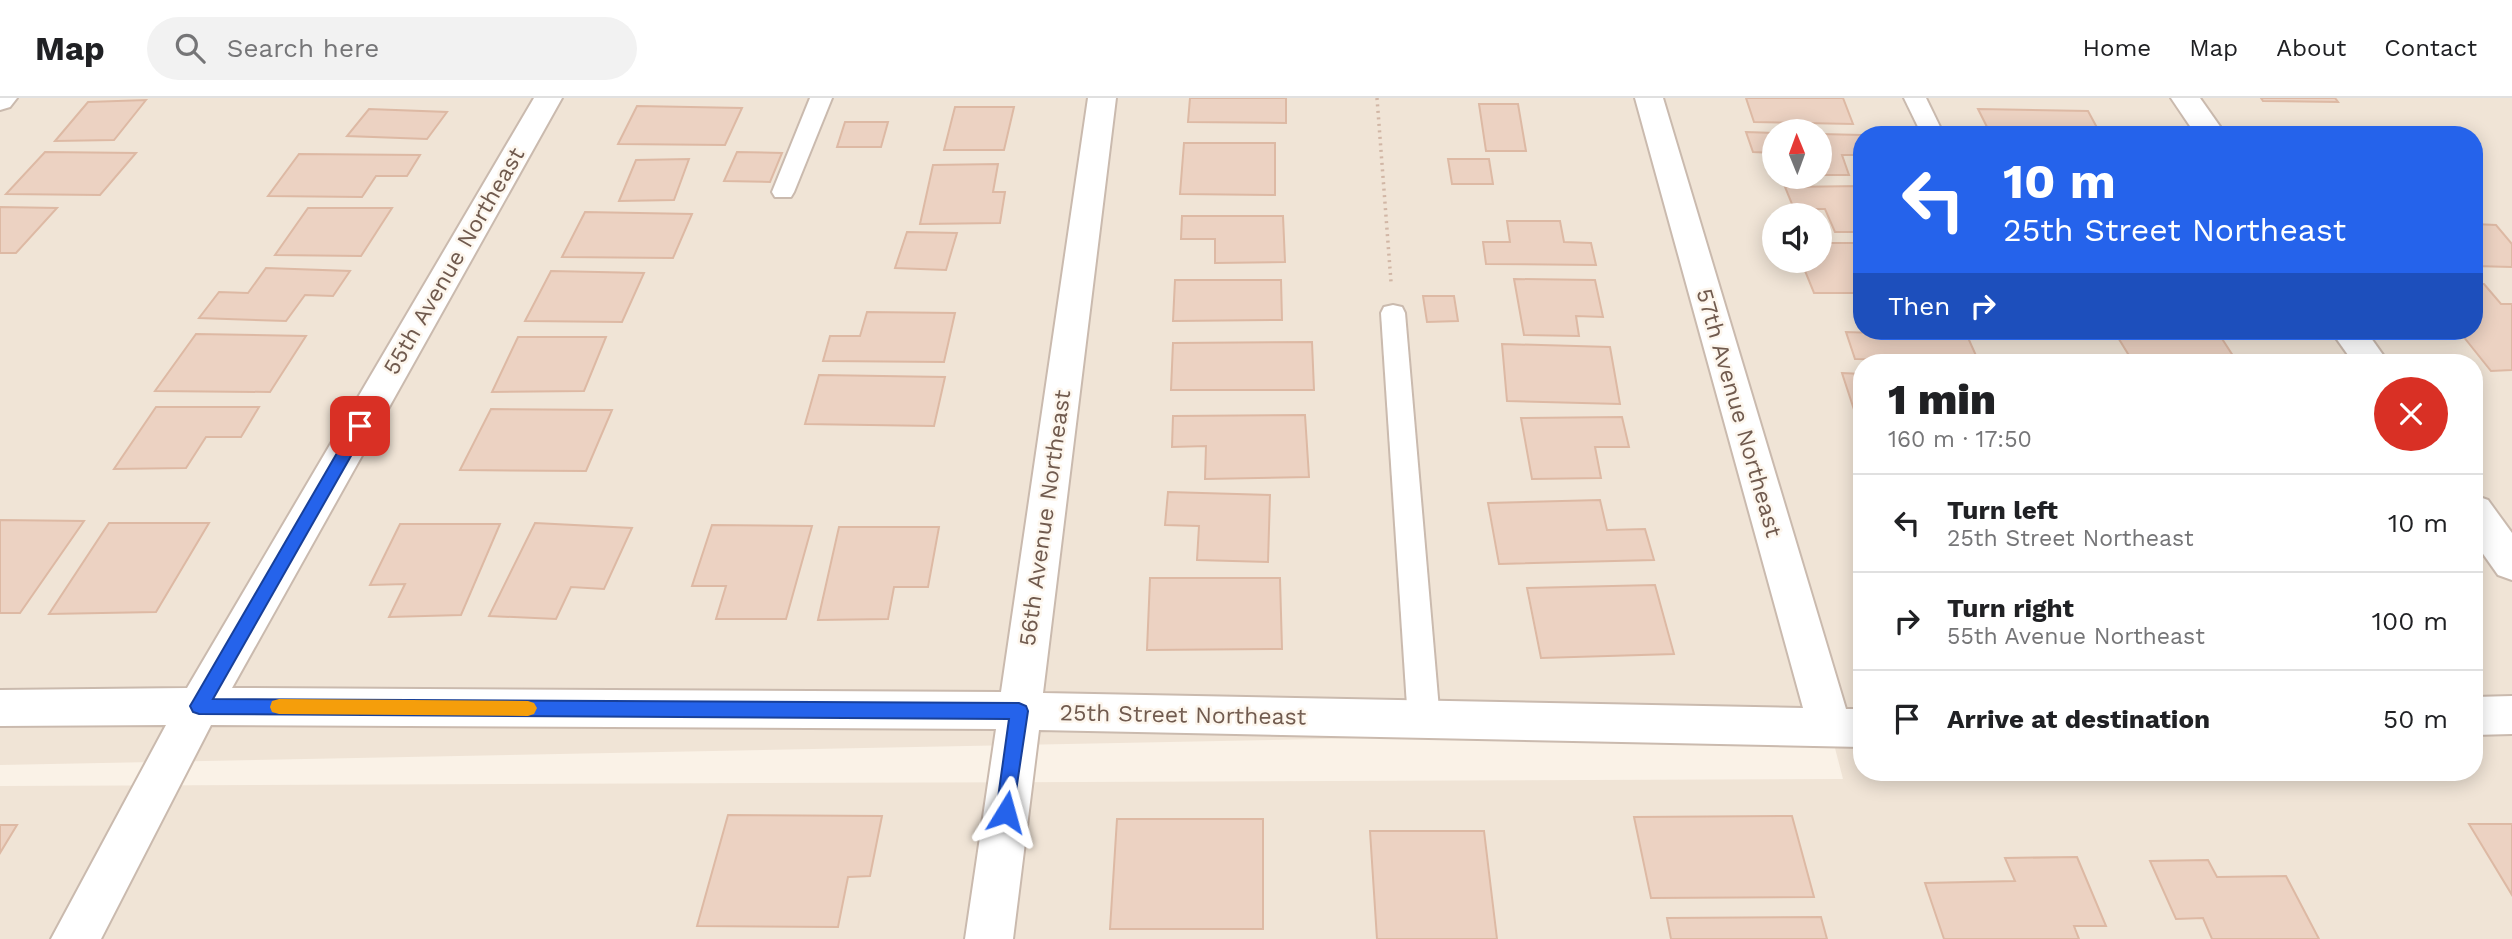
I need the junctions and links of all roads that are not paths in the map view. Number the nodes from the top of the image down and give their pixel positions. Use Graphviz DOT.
graph roads {
  1 [pos="548,98"];
  2 [pos="821,98"];
  3 [pos="1102,98"];
  4 [pos="1649,98"];
  5 [pos="1915,98"];
  6 [pos="2185,98"];
  7 [pos="1929,126"];
  8 [pos="2205,126"];
  9 [pos="783,192"];
  10 [pos="1393,313"];
  11 [pos="2483,523"];
  12 [pos="2512,564"];
  13 [pos="199,706"];
  14 [pos="0,708"];
  15 [pos="1019,711"];
  16 [pos="2512,715"];
  17 [pos="2483,716"];
  18 [pos="1424,720"];
  19 [pos="1846,728"];
  20 [pos="75,939"];
  21 [pos="989,939"];
  1 -- 13 [label="street, 55th Avenue Northeast"];
  2 -- 9 [label="lane"];
  3 -- 15 [label="street, 56th Avenue Northeast"];
  4 -- 19 [label="street, 57th Avenue Northeast"];
  5 -- 7 [label="lane"];
  6 -- 8 [label="street"];
  10 -- 18 [label="lane"];
  11 -- 12 [label="street"];
  13 -- 14 [label="street, 25th Street Northeast"];
  13 -- 15 [label="street, 25th Street Northeast"];
  13 -- 20 [label="street, 55th Avenue Northeast"];
  15 -- 18 [label="street, 25th Street Northeast"];
  15 -- 21 [label="street, 56th Avenue Northeast"];
  16 -- 17 [label="street"];
  18 -- 19 [label="street, 25th Street Northeast"];
}
